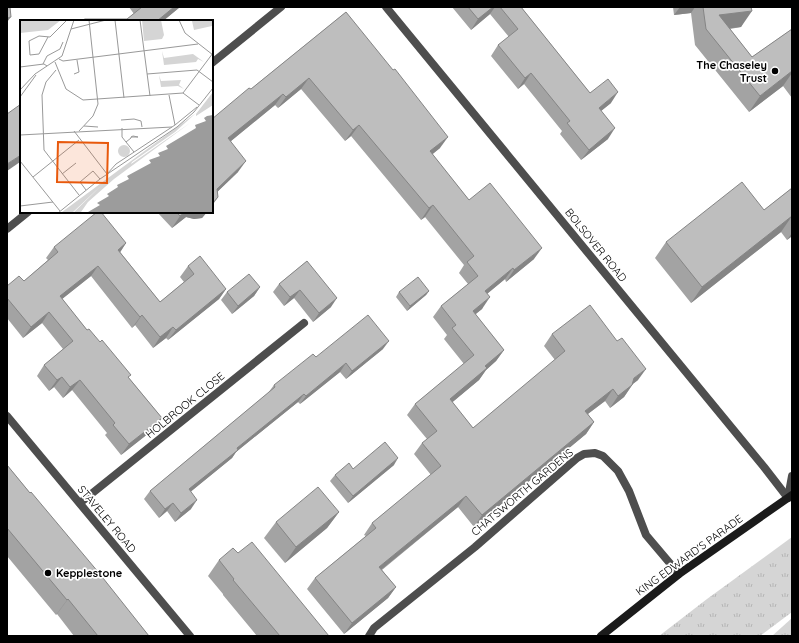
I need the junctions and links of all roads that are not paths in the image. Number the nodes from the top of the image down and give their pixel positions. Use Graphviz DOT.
graph roads {
  1 [pos="281,7"];
  2 [pos="386,7"];
  3 [pos="213,62"];
  4 [pos="27,213"];
  5 [pos="7,229"];
  6 [pos="304,323"];
  7 [pos="7,416"];
  8 [pos="792,476"];
  9 [pos="790,496"];
  10 [pos="80,503"];
  11 [pos="679,574"];
  12 [pos="190,636"];
  13 [pos="369,636"];
  14 [pos="601,636"];
  1 -- 3 [label="street"];
  2 -- 9 [label="street, BOLSOVER ROAD"];
  4 -- 5 [label="street"];
  6 -- 10 [label="street, HOLBROOK CLOSE"];
  7 -- 10 [label="street, STAVELEY ROAD"];
  8 -- 9 [label="street"];
  9 -- 11 [label="main road, KING EDWARD'S PARADE"];
  10 -- 12 [label="street, STAVELEY ROAD"];
  11 -- 13 [label="street, CHATSWORTH GARDENS"];
  11 -- 14 [label="main road, KING EDWARD'S PARADE"];
}
